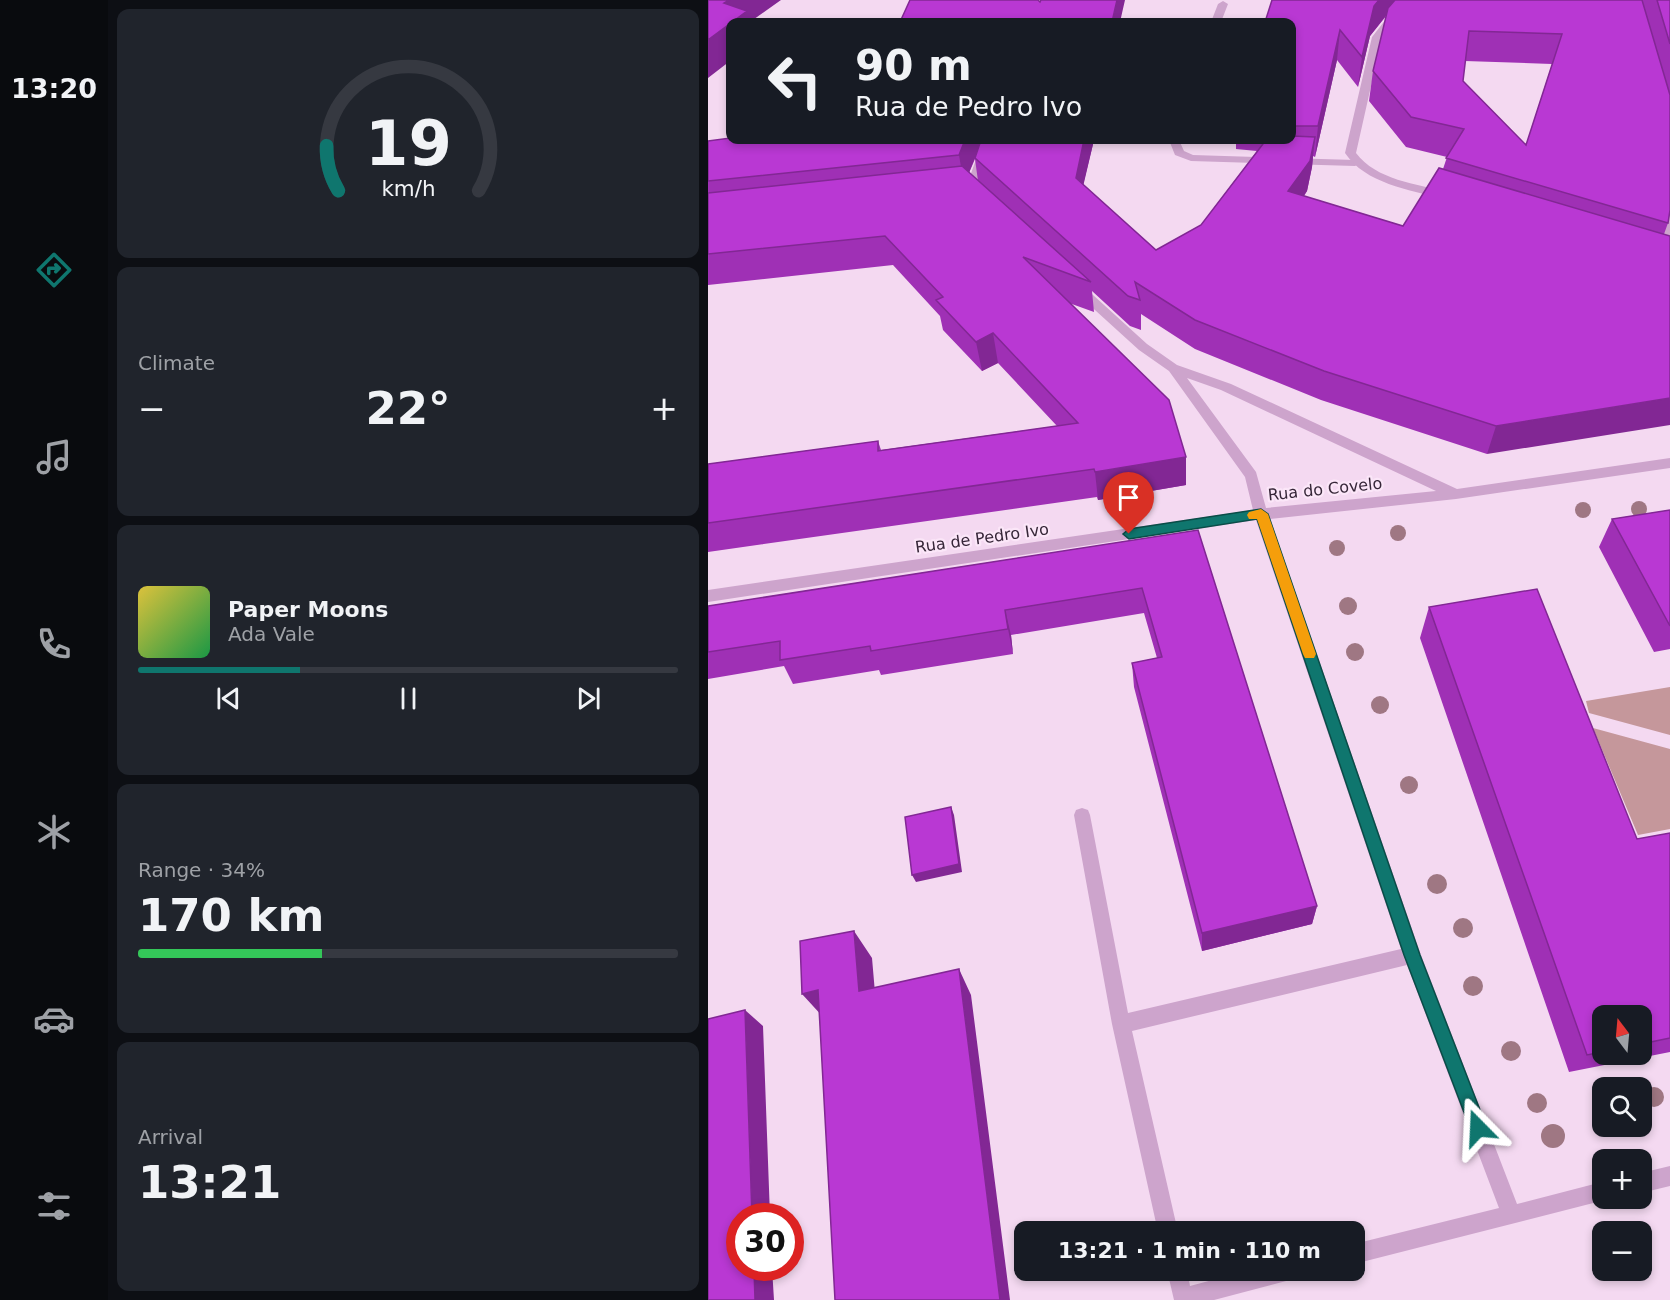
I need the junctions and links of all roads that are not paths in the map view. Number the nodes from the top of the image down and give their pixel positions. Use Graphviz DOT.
graph roads {
  1 [pos="1406,0"];
  2 [pos="1223,4"];
  3 [pos="1218,18"];
  4 [pos="987,144"];
  5 [pos="1176,144"];
  6 [pos="1355,163"];
  7 [pos="970,193"];
  8 [pos="1450,197"];
  9 [pos="1670,218"];
  10 [pos="1661,262"];
  11 [pos="1065,276"];
  12 [pos="1173,368"];
  13 [pos="1670,463"];
  14 [pos="1456,494"];
  15 [pos="1261,514"];
  16 [pos="708,596"];
  17 [pos="1082,815"];
  18 [pos="1412,955"];
  19 [pos="1121,1024"];
  20 [pos="1670,1176"];
  21 [pos="1652,1180"];
  22 [pos="1592,1194"];
  23 [pos="1511,1214"];
  24 [pos="1166,1221"];
  25 [pos="1365,1251"];
  26 [pos="1179,1281"];
  27 [pos="1249,1281"];
  28 [pos="1183,1299"];
  1 -- 6 [label="street"];
  2 -- 3 [label="street"];
  4 -- 7 [label="street"];
  5 -- 6 [label="street"];
  6 -- 8 [label="street"];
  9 -- 10 [label="street"];
  11 -- 12 [label="street, Rua do Covelo"];
  12 -- 14 [label="street, Rua do Covelo"];
  12 -- 15 [label="street, Rua do Covelo"];
  13 -- 14 [label="street, Rua do Covelo"];
  14 -- 15 [label="street, Rua do Covelo"];
  15 -- 16 [label="street, Rua de Pedro Ivo"];
  15 -- 18 [label="street"];
  17 -- 19 [label="street"];
  18 -- 19 [label="street"];
  18 -- 23 [label="street"];
  19 -- 24 [label="street"];
  20 -- 21 [label="street"];
  22 -- 23 [label="street"];
  23 -- 25 [label="street"];
  26 -- 28 [label="street"];
  27 -- 28 [label="street"];
}
